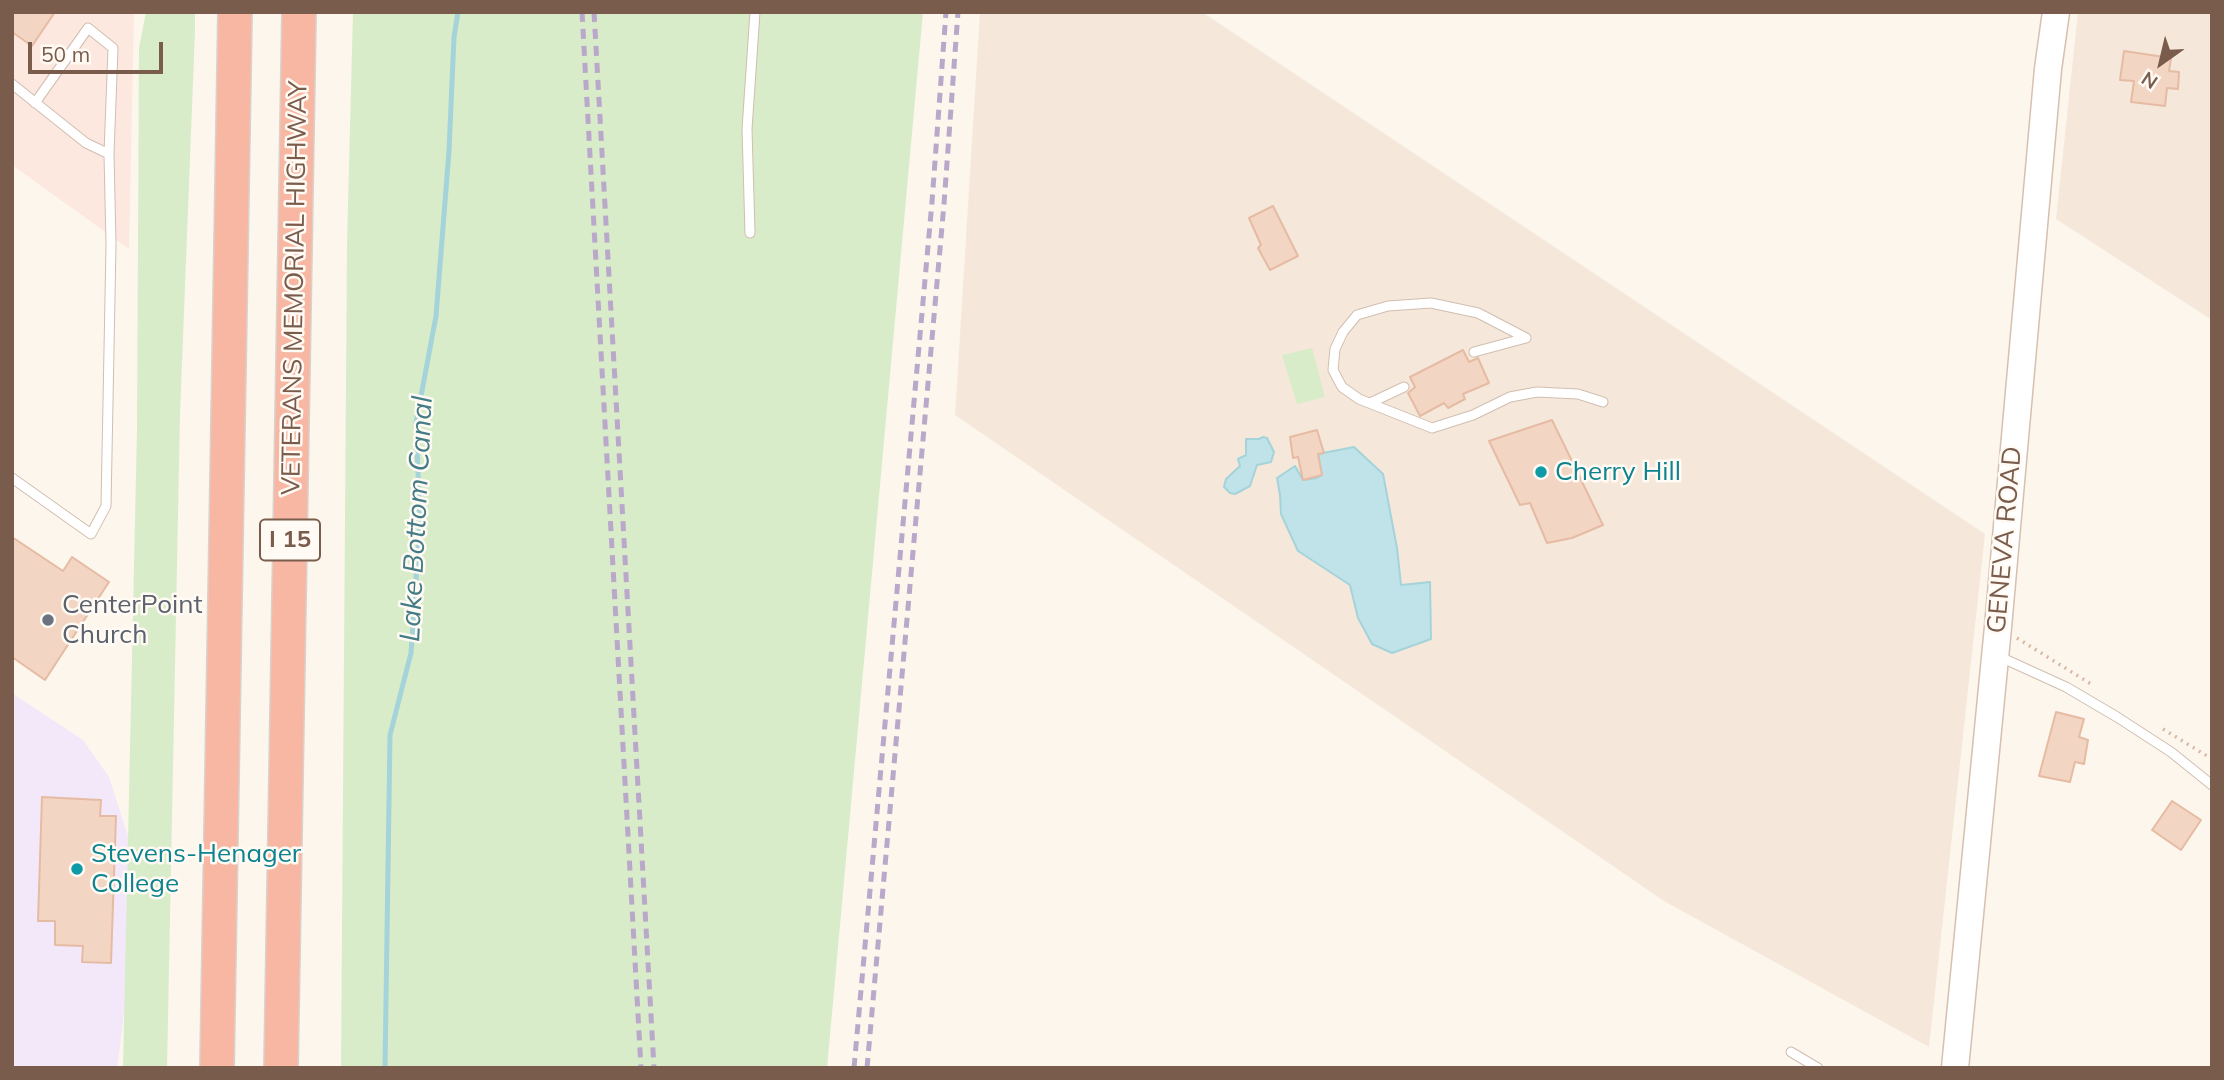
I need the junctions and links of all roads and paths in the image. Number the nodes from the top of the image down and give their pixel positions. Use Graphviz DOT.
graph roads {
  1 [pos="235,12"];
  2 [pos="299,12"];
  3 [pos="755,12"];
  4 [pos="2056,12"];
  5 [pos="12,85"];
  6 [pos="35,103"];
  7 [pos="109,154"];
  8 [pos="750,233"];
  9 [pos="1474,352"];
  10 [pos="1404,387"];
  11 [pos="1603,401"];
  12 [pos="1370,403"];
  13 [pos="12,478"];
  14 [pos="1998,627"];
  15 [pos="1995,655"];
  16 [pos="2079,677"];
  17 [pos="2212,785"];
  18 [pos="1791,1052"];
  19 [pos="217,1068"];
  20 [pos="281,1068"];
  21 [pos="1818,1068"];
  22 [pos="1955,1068"];
  1 -- 19 [label="highway, I 15"];
  2 -- 20 [label="highway, VETERANS MEMORIAL HIGHWAY / I 15"];
  3 -- 8 [label="lane"];
  4 -- 14 [label="main road, GENEVA ROAD"];
  5 -- 6 [label="lane"];
  6 -- 7 [label="lane"];
  6 -- 7 [label="lane"];
  7 -- 13 [label="lane"];
  9 -- 12 [label="lane"];
  10 -- 12 [label="lane"];
  11 -- 12 [label="lane"];
  14 -- 15 [label="main road, GENEVA ROAD"];
  14 -- 16 [label="path"];
  15 -- 17 [label="lane"];
  15 -- 22 [label="main road, GENEVA ROAD"];
  18 -- 21 [label="lane"];
}
